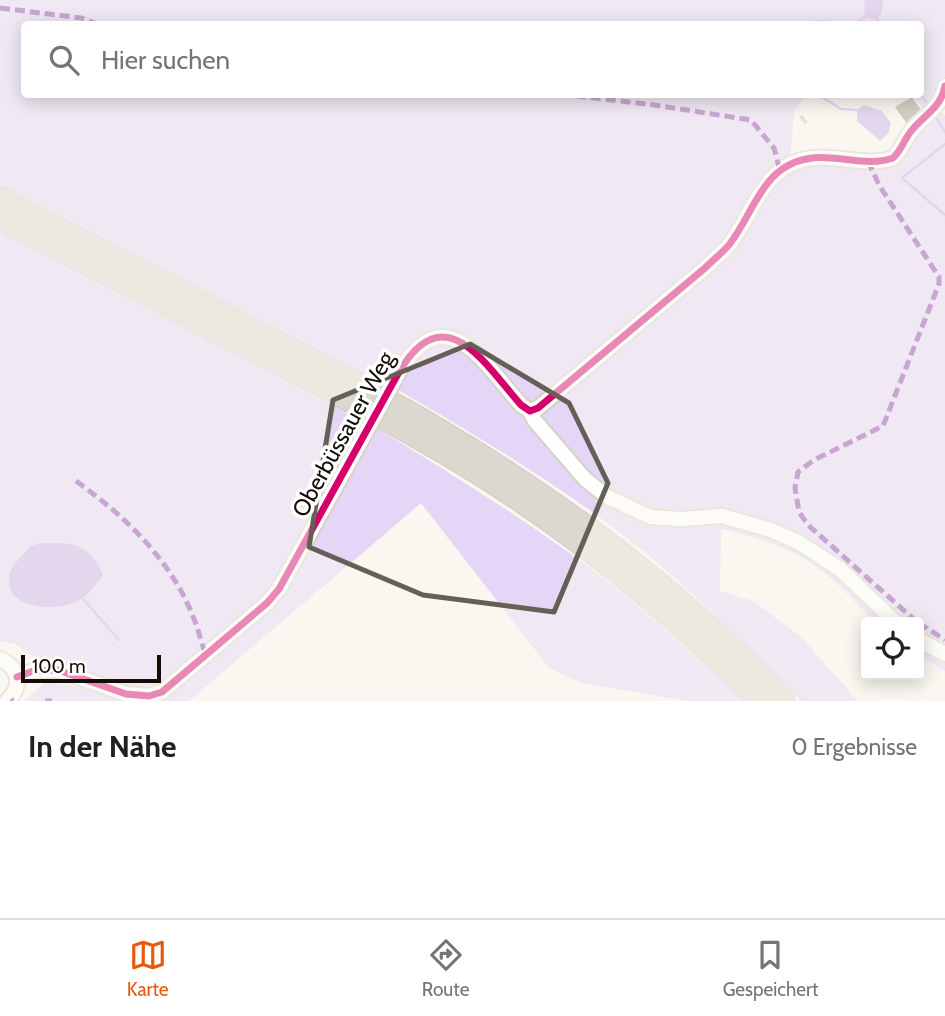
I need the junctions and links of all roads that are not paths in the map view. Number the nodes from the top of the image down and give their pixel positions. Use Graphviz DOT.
graph roads {
  1 [pos="945,86"];
  2 [pos="0,198"];
  3 [pos="0,218"];
  4 [pos="530,411"];
  5 [pos="890,617"];
  6 [pos="924,643"];
  7 [pos="945,654"];
  8 [pos="0,659"];
  9 [pos="17,677"];
  10 [pos="8,701"];
  11 [pos="760,701"];
  12 [pos="784,701"];
  1 -- 4 [label="street"];
  2 -- 12 [label="highway"];
  3 -- 11 [label="highway"];
  4 -- 5 [label="street"];
  4 -- 9 [label="street, Oberbüssauer Weg, bridge"];
  6 -- 7 [label="street"];
  8 -- 9 [label="street"];
  9 -- 10 [label="street"];
}
